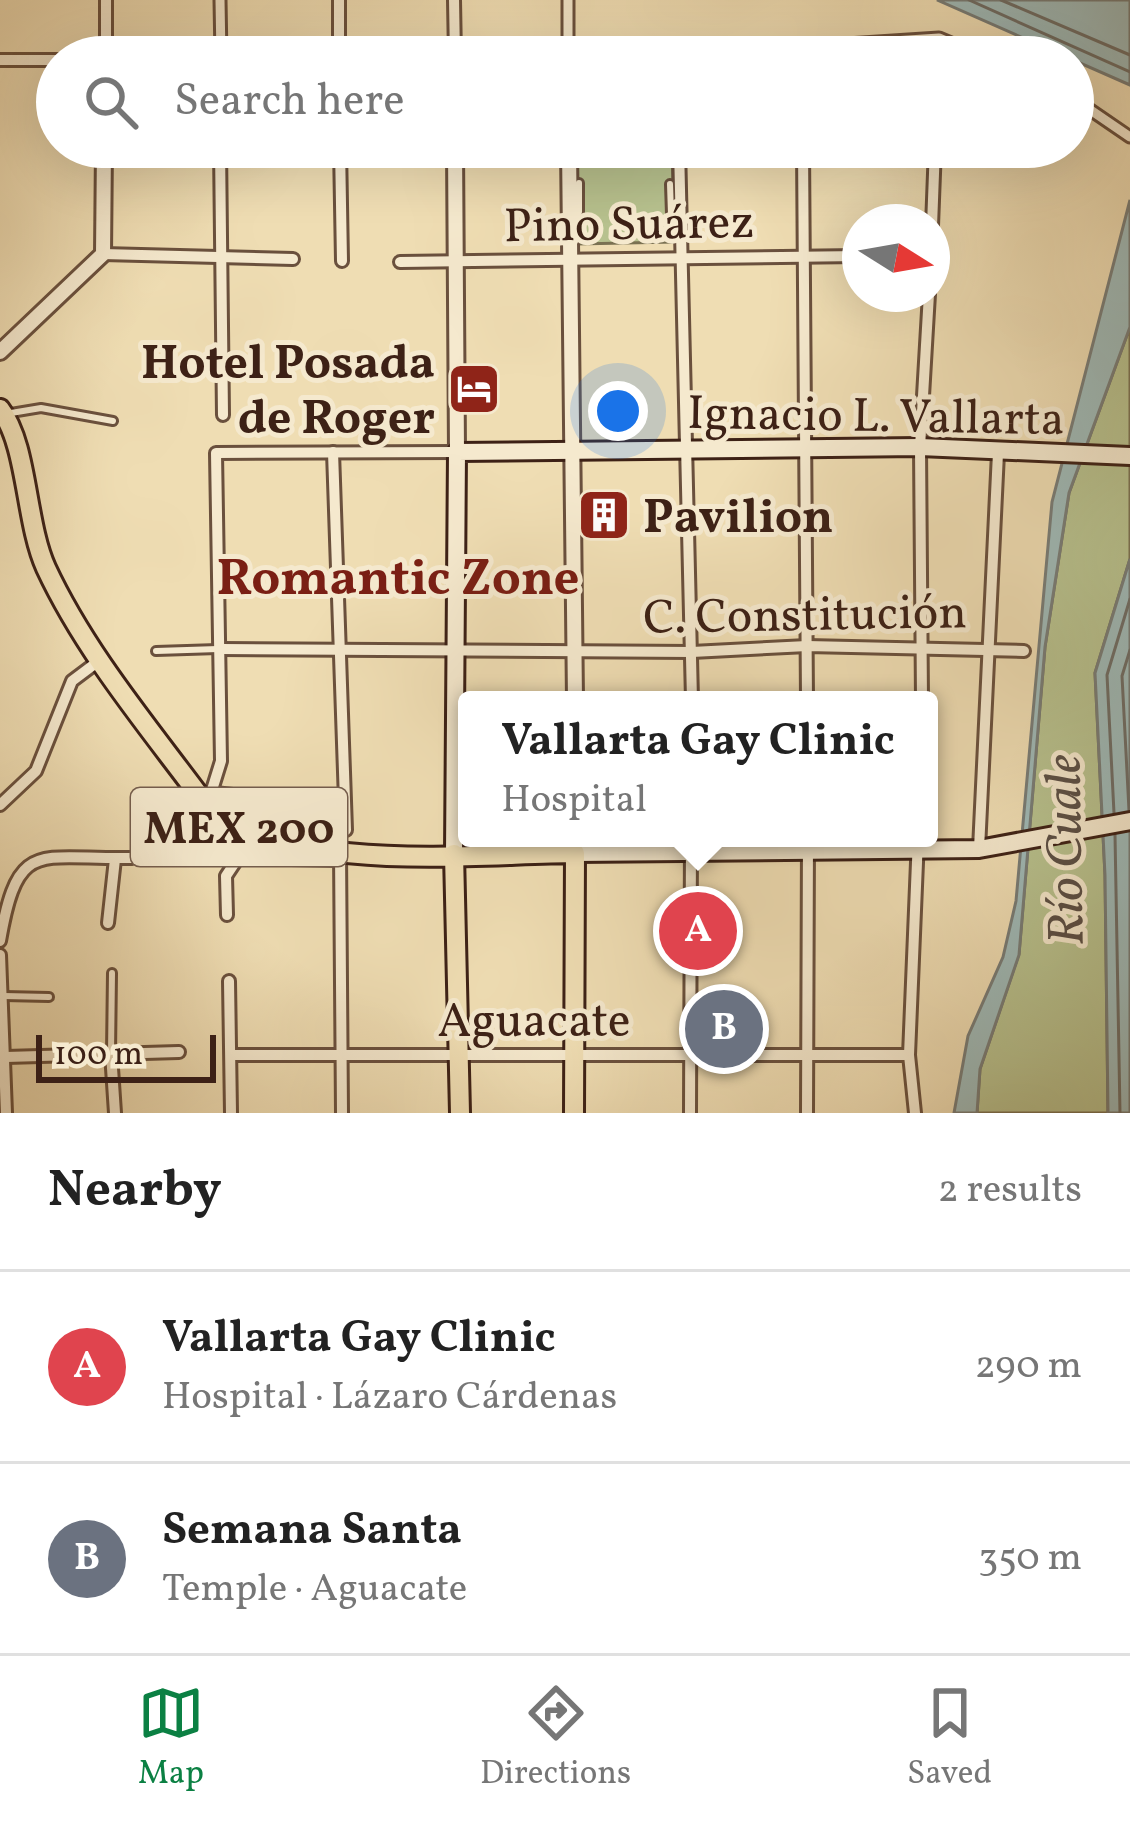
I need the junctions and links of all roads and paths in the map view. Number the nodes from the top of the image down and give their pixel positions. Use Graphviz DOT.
graph roads {
  1 [pos="106,0"];
  2 [pos="220,0"];
  3 [pos="339,0"];
  4 [pos="454,0"];
  5 [pos="568,0"];
  6 [pos="106,36"];
  7 [pos="221,36"];
  8 [pos="340,36"];
  9 [pos="454,36"];
  10 [pos="568,36"];
  11 [pos="0,60"];
  12 [pos="36,60"];
  13 [pos="1094,112"];
  14 [pos="1130,137"];
  15 [pos="104,168"];
  16 [pos="220,168"];
  17 [pos="340,168"];
  18 [pos="455,168"];
  19 [pos="569,168"];
  20 [pos="681,168"];
  21 [pos="803,168"];
  22 [pos="934,168"];
  23 [pos="579,183"];
  24 [pos="670,184"];
  25 [pos="933,204"];
  26 [pos="570,222"];
  27 [pos="682,222"];
  28 [pos="103,254"];
  29 [pos="218,256"];
  30 [pos="571,256"];
  31 [pos="683,256"];
  32 [pos="804,256"];
  33 [pos="842,256"];
  34 [pos="293,259"];
  35 [pos="342,261"];
  36 [pos="455,261"];
  37 [pos="400,262"];
  38 [pos="928,312"];
  39 [pos="0,352"];
  40 [pos="2,411"];
  41 [pos="223,415"];
  42 [pos="113,421"];
  43 [pos="804,447"];
  44 [pos="920,447"];
  45 [pos="686,448"];
  46 [pos="333,452"];
  47 [pos="457,452"];
  48 [pos="998,453"];
  49 [pos="573,454"];
  50 [pos="1130,456"];
  51 [pos="807,646"];
  52 [pos="986,646"];
  53 [pos="458,648"];
  54 [pos="923,648"];
  55 [pos="221,649"];
  56 [pos="338,650"];
  57 [pos="156,651"];
  58 [pos="576,651"];
  59 [pos="1024,651"];
  60 [pos="692,652"];
  61 [pos="100,660"];
  62 [pos="575,691"];
  63 [pos="692,691"];
  64 [pos="807,691"];
  65 [pos="922,691"];
  66 [pos="210,798"];
  67 [pos="0,805"];
  68 [pos="1130,821"];
  69 [pos="346,830"];
  70 [pos="938,845"];
  71 [pos="548,847"];
  72 [pos="575,847"];
  73 [pos="691,847"];
  74 [pos="808,847"];
  75 [pos="918,847"];
  76 [pos="993,847"];
  77 [pos="317,848"];
  78 [pos="454,854"];
  79 [pos="340,855"];
  80 [pos="132,858"];
  81 [pos="116,859"];
  82 [pos="227,915"];
  83 [pos="108,923"];
  84 [pos="0,940"];
  85 [pos="0,955"];
  86 [pos="112,973"];
  87 [pos="229,981"];
  88 [pos="4,996"];
  89 [pos="49,997"];
  90 [pos="5,1012"];
  91 [pos="0,1026"];
  92 [pos="178,1052"];
  93 [pos="111,1053"];
  94 [pos="807,1053"];
  95 [pos="230,1054"];
  96 [pos="341,1054"];
  97 [pos="460,1054"];
  98 [pos="574,1055"];
  99 [pos="910,1055"];
  100 [pos="688,1056"];
  101 [pos="6,1057"];
  102 [pos="6,1113"];
  103 [pos="115,1113"];
  104 [pos="232,1113"];
  105 [pos="342,1113"];
  106 [pos="460,1113"];
  107 [pos="574,1113"];
  108 [pos="690,1113"];
  109 [pos="808,1113"];
  110 [pos="915,1113"];
  1 -- 6 [label="street"];
  2 -- 7 [label="street"];
  3 -- 8 [label="street"];
  4 -- 9 [label="street"];
  5 -- 10 [label="street"];
  11 -- 12 [label="street"];
  13 -- 14 [label="street"];
  15 -- 28 [label="street"];
  16 -- 29 [label="street"];
  17 -- 35 [label="street"];
  18 -- 36 [label="street"];
  19 -- 26 [label="street"];
  20 -- 27 [label="street"];
  21 -- 32 [label="street"];
  22 -- 25 [label="street"];
  23 -- 26 [label="lane"];
  24 -- 27 [label="lane"];
  26 -- 30 [label="street"];
  27 -- 31 [label="street"];
  28 -- 29 [label="street"];
  28 -- 39 [label="street"];
  29 -- 34 [label="street"];
  29 -- 41 [label="street"];
  30 -- 31 [label="street, Pino Suárez"];
  30 -- 36 [label="street, Pino Suárez"];
  30 -- 49 [label="street"];
  31 -- 32 [label="street, Pino Suárez"];
  31 -- 45 [label="street"];
  32 -- 33 [label="street, Pino Suárez"];
  32 -- 43 [label="street"];
  36 -- 37 [label="street, Pino Suárez"];
  36 -- 47 [label="street"];
  38 -- 44 [label="street"];
  40 -- 42 [label="lane"];
  40 -- 61 [label="main road, MEX 200"];
  43 -- 44 [label="main road, Ignacio L. Vallarta"];
  43 -- 45 [label="main road, Ignacio L. Vallarta"];
  43 -- 51 [label="street"];
  44 -- 48 [label="main road, Ignacio L. Vallarta"];
  44 -- 54 [label="street"];
  45 -- 49 [label="main road, Ignacio L. Vallarta"];
  45 -- 60 [label="street"];
  46 -- 47 [label="street, Ignacio L. Vallarta"];
  46 -- 55 [label="street, Ignacio L. Vallarta"];
  46 -- 56 [label="street"];
  47 -- 49 [label="main road, Ignacio L. Vallarta"];
  47 -- 53 [label="main road"];
  48 -- 50 [label="main road, Ignacio L. Vallarta"];
  48 -- 52 [label="street"];
  49 -- 58 [label="street"];
  51 -- 54 [label="street, C. Constitución"];
  51 -- 60 [label="street, C. Constitución"];
  51 -- 64 [label="street"];
  52 -- 54 [label="street, C. Constitución"];
  52 -- 59 [label="street, C. Constitución"];
  52 -- 76 [label="street"];
  53 -- 56 [label="street, C. Constitución"];
  53 -- 58 [label="street, C. Constitución"];
  53 -- 78 [label="main road"];
  54 -- 65 [label="street"];
  55 -- 56 [label="street, C. Constitución"];
  55 -- 57 [label="lane, C. Constitución"];
  55 -- 66 [label="street"];
  56 -- 69 [label="street"];
  58 -- 60 [label="street, C. Constitución"];
  58 -- 62 [label="street"];
  60 -- 63 [label="street"];
  61 -- 66 [label="main road, MEX 200"];
  61 -- 67 [label="street"];
  66 -- 77 [label="main road, MEX 200"];
  66 -- 77 [label="lane"];
  68 -- 76 [label="main road"];
  70 -- 76 [label="main road"];
  71 -- 78 [label="main road, MEX 200"];
  72 -- 98 [label="main road"];
  73 -- 100 [label="street"];
  74 -- 94 [label="street"];
  75 -- 99 [label="street"];
  77 -- 79 [label="main road, MEX 200"];
  78 -- 79 [label="main road, MEX 200"];
  78 -- 97 [label="main road"];
  79 -- 82 [label="street"];
  79 -- 96 [label="street"];
  80 -- 81 [label="street"];
  81 -- 83 [label="street"];
  81 -- 84 [label="street"];
  85 -- 88 [label="street"];
  86 -- 93 [label="lane"];
  87 -- 95 [label="street"];
  88 -- 89 [label="lane"];
  88 -- 90 [label="street"];
  90 -- 91 [label="street"];
  90 -- 101 [label="street"];
  92 -- 93 [label="street"];
  93 -- 101 [label="street"];
  93 -- 103 [label="street"];
  94 -- 99 [label="street, Aguacate"];
  94 -- 100 [label="street, Aguacate"];
  94 -- 109 [label="street"];
  95 -- 96 [label="street, Aguacate"];
  95 -- 104 [label="street"];
  96 -- 97 [label="street, Aguacate"];
  96 -- 105 [label="street"];
  97 -- 98 [label="street, Aguacate"];
  97 -- 106 [label="main road"];
  98 -- 100 [label="street, Aguacate"];
  98 -- 107 [label="main road"];
  99 -- 110 [label="street"];
  100 -- 108 [label="street"];
  101 -- 102 [label="street"];
}
